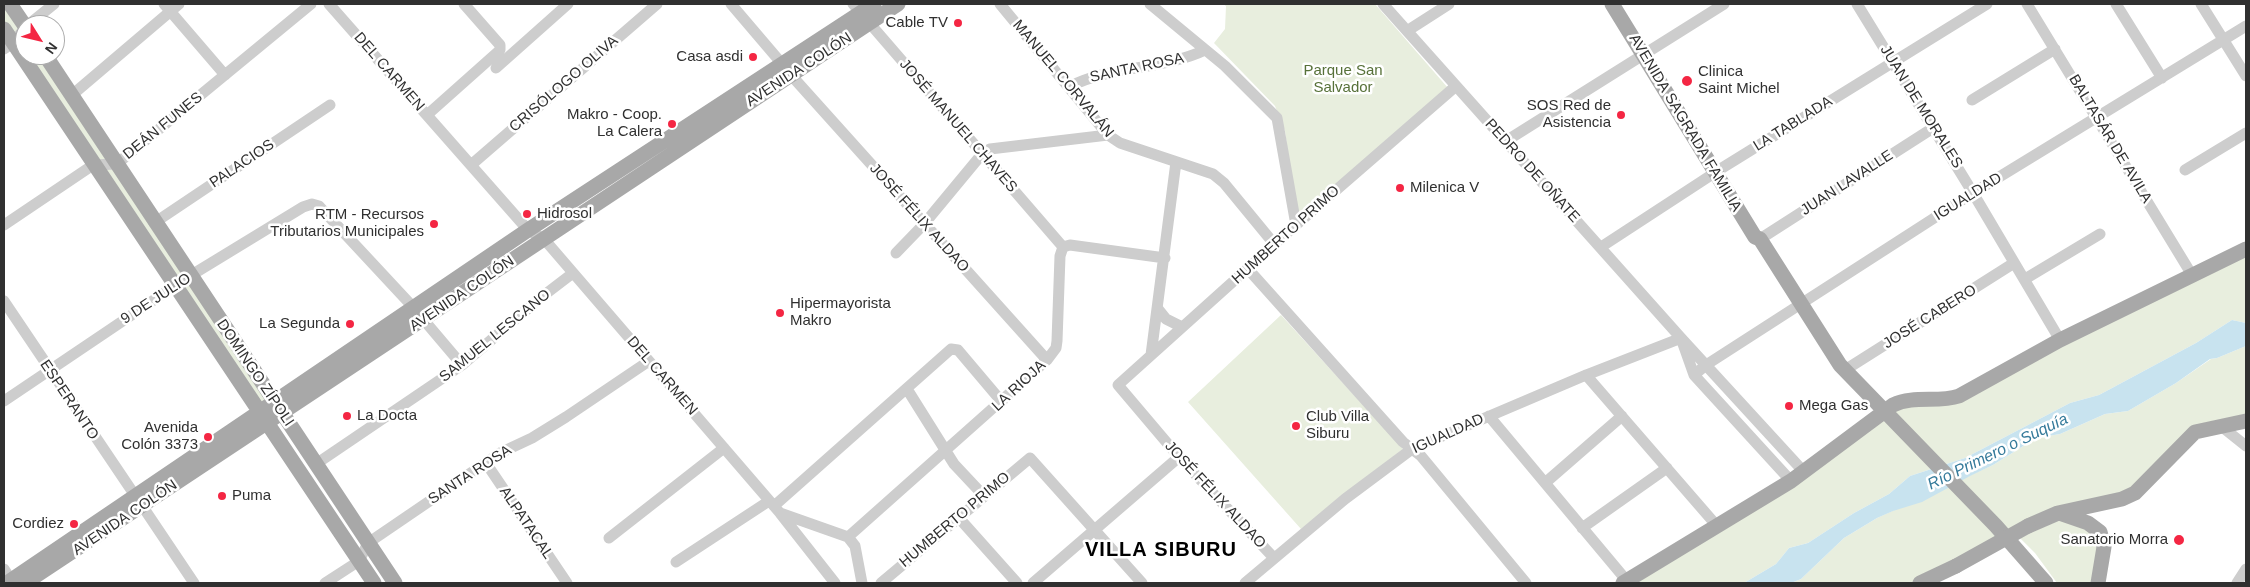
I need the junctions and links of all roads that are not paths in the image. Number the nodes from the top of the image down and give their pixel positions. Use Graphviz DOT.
graph roads {
  1 [pos="10,4"];
  2 [pos="54,4"];
  3 [pos="311,4"];
  4 [pos="329,4"];
  5 [pos="464,4"];
  6 [pos="568,4"];
  7 [pos="658,4"];
  8 [pos="731,4"];
  9 [pos="874,4"];
  10 [pos="898,4"];
  11 [pos="1000,4"];
  12 [pos="1150,4"];
  13 [pos="1383,4"];
  14 [pos="1449,4"];
  15 [pos="1612,4"];
  16 [pos="1620,4"];
  17 [pos="1724,4"];
  18 [pos="1857,4"];
  19 [pos="1987,4"];
  20 [pos="2027,4"];
  21 [pos="2116,4"];
  22 [pos="2201,4"];
  23 [pos="172,6"];
  24 [pos="861,13"];
  25 [pos="18,15"];
  26 [pos="40,15"];
  27 [pos="2246,26"];
  28 [pos="4,30"];
  29 [pos="1406,31"];
  30 [pos="2224,40"];
  31 [pos="8,46"];
  32 [pos="2055,49"];
  33 [pos="1205,50"];
  34 [pos="1646,52"];
  35 [pos="1893,62"];
  36 [pos="52,65"];
  37 [pos="496,68"];
  38 [pos="787,70"];
  39 [pos="225,75"];
  40 [pos="2246,76"];
  41 [pos="2162,78"];
  42 [pos="1456,86"];
  43 [pos="1069,87"];
  44 [pos="72,95"];
  45 [pos="1972,100"];
  46 [pos="330,105"];
  47 [pos="427,115"];
  48 [pos="2097,118"];
  49 [pos="1933,128"];
  50 [pos="2246,133"];
  51 [pos="1108,135"];
  52 [pos="1506,141"];
  53 [pos="982,154"];
  54 [pos="1176,162"];
  55 [pos="116,164"];
  56 [pos="93,165"];
  57 [pos="471,165"];
  58 [pos="2185,170"];
  59 [pos="1718,171"];
  60 [pos="1973,193"];
  61 [pos="154,223"];
  62 [pos="924,224"];
  63 [pos="4,225"];
  64 [pos="1296,225"];
  65 [pos="528,230"];
  66 [pos="2100,234"];
  67 [pos="544,239"];
  68 [pos="1760,239"];
  69 [pos="1275,245"];
  70 [pos="1063,247"];
  71 [pos="1601,247"];
  72 [pos="2246,249"];
  73 [pos="896,253"];
  74 [pos="1166,258"];
  75 [pos="2014,263"];
  76 [pos="1248,269"];
  77 [pos="573,273"];
  78 [pos="2192,275"];
  79 [pos="190,276"];
  80 [pos="2025,279"];
  81 [pos="176,286"];
  82 [pos="4,301"];
  83 [pos="1801,305"];
  84 [pos="413,307"];
  85 [pos="1158,309"];
  86 [pos="423,320"];
  87 [pos="1182,327"];
  88 [pos="1681,338"];
  89 [pos="2060,340"];
  90 [pos="1151,355"];
  91 [pos="1047,360"];
  92 [pos="649,361"];
  93 [pos="462,365"];
  94 [pos="1706,365"];
  95 [pos="49,370"];
  96 [pos="1845,370"];
  97 [pos="1586,375"];
  98 [pos="1694,375"];
  99 [pos="1118,385"];
  100 [pos="907,388"];
  101 [pos="4,401"];
  102 [pos="1002,402"];
  103 [pos="278,407"];
  104 [pos="1884,411"];
  105 [pos="1489,416"];
  106 [pos="1622,416"];
  107 [pos="264,417"];
  108 [pos="2246,421"];
  109 [pos="2221,426"];
  110 [pos="2246,446"];
  111 [pos="724,448"];
  112 [pos="1412,449"];
  113 [pos="946,451"];
  114 [pos="1179,457"];
  115 [pos="486,462"];
  116 [pos="316,464"];
  117 [pos="1666,468"];
  118 [pos="1804,472"];
  119 [pos="1791,481"];
  120 [pos="1546,483"];
  121 [pos="984,496"];
  122 [pos="140,502"];
  123 [pos="774,506"];
  124 [pos="2058,513"];
  125 [pos="959,518"];
  126 [pos="1718,526"];
  127 [pos="1582,528"];
  128 [pos="1094,530"];
  129 [pos="848,537"];
  130 [pos="609,538"];
  131 [pos="368,543"];
  132 [pos="1274,558"];
  133 [pos="359,561"];
  134 [pos="676,562"];
  135 [pos="2246,569"];
  136 [pos="12,579"];
  137 [pos="1625,582"];
  138 [pos="194,583"];
  139 [pos="325,583"];
  140 [pos="374,583"];
  141 [pos="395,583"];
  142 [pos="567,583"];
  143 [pos="835,583"];
  144 [pos="862,583"];
  145 [pos="880,583"];
  146 [pos="1017,583"];
  147 [pos="1033,583"];
  148 [pos="1142,583"];
  149 [pos="1245,583"];
  150 [pos="1526,583"];
  151 [pos="1920,583"];
  152 [pos="2046,583"];
  153 [pos="2098,583"];
  154 [pos="2237,583"];
  1 -- 25 [label="main road"];
  2 -- 26 [label="street"];
  3 -- 39 [label="street, DEÁN FUNES"];
  4 -- 47 [label="street, DEL CARMEN"];
  5 -- 47 [label="street"];
  6 -- 37 [label="street"];
  7 -- 57 [label="street, CRISÓLOGO OLIVA"];
  8 -- 38 [label="street, JOSÉ FÉLIX ALDAO"];
  9 -- 24 [label="main road, AVENIDA COLÓN"];
  10 -- 24 [label="main road, AVENIDA COLÓN"];
  11 -- 43 [label="street, MANUEL CORVALÁN"];
  12 -- 33 [label="street"];
  13 -- 29 [label="street, PEDRO DE OÑATE"];
  14 -- 29 [label="street"];
  15 -- 34 [label="main road, AVENIDA SAGRADA FAMILIA"];
  16 -- 34 [label="main road, AVENIDA SAGRADA FAMILIA"];
  17 -- 34 [label="street"];
  18 -- 35 [label="street, JUAN DE MORALES"];
  19 -- 35 [label="street, LA TABLADA"];
  20 -- 32 [label="street, BALTASÁR DE AVILA"];
  21 -- 41 [label="street"];
  22 -- 30 [label="street"];
  23 -- 39 [label="street"];
  23 -- 44 [label="street"];
  24 -- 38 [label="main road, AVENIDA COLÓN"];
  24 -- 53 [label="street, JOSÉ MANUEL CHAVES"];
  27 -- 30 [label="street, IGUALDAD"];
  28 -- 31 [label="main road, DOMINGO ZÍPOLI"];
  29 -- 42 [label="street, PEDRO DE OÑATE"];
  30 -- 40 [label="street"];
  30 -- 41 [label="street, IGUALDAD"];
  31 -- 56 [label="main road, DOMINGO ZÍPOLI"];
  32 -- 45 [label="street"];
  32 -- 48 [label="street, BALTASÁR DE AVILA"];
  33 -- 43 [label="street, SANTA ROSA"];
  33 -- 64 [label="street"];
  34 -- 52 [label="street"];
  34 -- 59 [label="main road, AVENIDA SAGRADA FAMILIA"];
  35 -- 49 [label="street, JUAN DE MORALES"];
  35 -- 59 [label="street, LA TABLADA"];
  36 -- 44 [label="main road, DOMINGO ZÍPOLI"];
  38 -- 62 [label="street, JOSÉ FÉLIX ALDAO"];
  38 -- 65 [label="main road, AVENIDA COLÓN"];
  38 -- 67 [label="main road, AVENIDA COLÓN"];
  39 -- 55 [label="street, DEÁN FUNES"];
  41 -- 48 [label="street, IGUALDAD"];
  42 -- 52 [label="street, PEDRO DE OÑATE"];
  42 -- 64 [label="street, HUMBERTO PRIMO"];
  43 -- 51 [label="street, MANUEL CORVALÁN"];
  44 -- 55 [label="main road, DOMINGO ZÍPOLI"];
  46 -- 61 [label="street, PALACIOS"];
  47 -- 57 [label="street, DEL CARMEN"];
  48 -- 60 [label="street, IGUALDAD"];
  48 -- 78 [label="street, BALTASÁR DE AVILA"];
  49 -- 60 [label="street, JUAN DE MORALES"];
  49 -- 68 [label="street, JUAN LAVALLE"];
  50 -- 58 [label="street"];
  51 -- 53 [label="street"];
  51 -- 54 [label="street, MANUEL CORVALÁN"];
  52 -- 71 [label="street, PEDRO DE OÑATE"];
  53 -- 62 [label="street"];
  53 -- 70 [label="street, JOSÉ MANUEL CHAVES"];
  54 -- 69 [label="street, MANUEL CORVALÁN"];
  54 -- 74 [label="street"];
  55 -- 56 [label="street, DEÁN FUNES"];
  55 -- 61 [label="main road, DOMINGO ZÍPOLI"];
  56 -- 63 [label="street"];
  56 -- 81 [label="main road, DOMINGO ZÍPOLI"];
  57 -- 65 [label="street, DEL CARMEN"];
  59 -- 68 [label="main road, AVENIDA SAGRADA FAMILIA"];
  59 -- 71 [label="street, LA TABLADA"];
  60 -- 75 [label="street, JUAN DE MORALES"];
  60 -- 83 [label="street, IGUALDAD"];
  61 -- 79 [label="main road, DOMINGO ZÍPOLI"];
  62 -- 73 [label="street"];
  62 -- 91 [label="street, JOSÉ FÉLIX ALDAO"];
  64 -- 69 [label="street, HUMBERTO PRIMO"];
  65 -- 67 [label="street, DEL CARMEN"];
  65 -- 84 [label="main road, AVENIDA COLÓN"];
  66 -- 80 [label="street"];
  67 -- 77 [label="street, DEL CARMEN"];
  67 -- 86 [label="main road, AVENIDA COLÓN"];
  68 -- 83 [label="main road, AVENIDA SAGRADA FAMILIA"];
  69 -- 76 [label="street, HUMBERTO PRIMO"];
  70 -- 74 [label="street"];
  70 -- 91 [label="street, LA RIOJA"];
  71 -- 88 [label="street, PEDRO DE OÑATE"];
  72 -- 78 [label="main road"];
  74 -- 85 [label="street"];
  75 -- 80 [label="street, JUAN DE MORALES"];
  75 -- 96 [label="street, JOSÉ CABERO"];
  76 -- 87 [label="street, HUMBERTO PRIMO"];
  76 -- 112 [label="street"];
  77 -- 92 [label="street, DEL CARMEN"];
  77 -- 93 [label="street, SAMUEL LESCANO"];
  78 -- 89 [label="main road"];
  79 -- 81 [label="street, 9 DE JULIO"];
  79 -- 84 [label="street, 9 DE JULIO"];
  79 -- 103 [label="main road, DOMINGO ZÍPOLI"];
  80 -- 89 [label="street, JUAN DE MORALES"];
  81 -- 95 [label="street, 9 DE JULIO"];
  81 -- 107 [label="main road, DOMINGO ZÍPOLI"];
  82 -- 95 [label="street, ESPERANTO"];
  83 -- 94 [label="street, IGUALDAD"];
  83 -- 96 [label="main road, AVENIDA SAGRADA FAMILIA"];
  84 -- 103 [label="main road, AVENIDA COLÓN"];
  85 -- 87 [label="street"];
  85 -- 90 [label="street"];
  86 -- 93 [label="street"];
  86 -- 103 [label="main road, AVENIDA COLÓN"];
  87 -- 90 [label="street, HUMBERTO PRIMO"];
  88 -- 94 [label="street, PEDRO DE OÑATE"];
  88 -- 97 [label="street, IGUALDAD"];
  88 -- 98 [label="street, PEDRO DE OÑATE"];
  89 -- 104 [label="main road"];
  90 -- 99 [label="street, HUMBERTO PRIMO"];
  91 -- 102 [label="street, LA RIOJA"];
  92 -- 111 [label="street, DEL CARMEN"];
  92 -- 115 [label="street, SANTA ROSA"];
  93 -- 116 [label="street, SAMUEL LESCANO"];
  94 -- 98 [label="street, IGUALDAD"];
  94 -- 118 [label="street, PEDRO DE OÑATE"];
  95 -- 101 [label="street, 9 DE JULIO"];
  95 -- 122 [label="street, ESPERANTO"];
  96 -- 104 [label="main road, AVENIDA SAGRADA FAMILIA"];
  97 -- 105 [label="street, IGUALDAD"];
  97 -- 106 [label="street"];
  98 -- 119 [label="street, PEDRO DE OÑATE"];
  99 -- 114 [label="street, JOSÉ FÉLIX ALDAO"];
  100 -- 102 [label="street"];
  100 -- 113 [label="street"];
  100 -- 123 [label="street"];
  102 -- 113 [label="street, LA RIOJA"];
  103 -- 107 [label="main road, AVENIDA COLÓN"];
  103 -- 116 [label="main road, DOMINGO ZÍPOLI"];
  104 -- 118 [label="main road"];
  104 -- 152 [label="main road, AVENIDA SAGRADA FAMILIA"];
  105 -- 112 [label="street, IGUALDAD"];
  105 -- 120 [label="street"];
  106 -- 117 [label="street"];
  106 -- 120 [label="street"];
  107 -- 122 [label="main road, AVENIDA COLÓN"];
  107 -- 133 [label="main road, DOMINGO ZÍPOLI"];
  108 -- 109 [label="main road"];
  109 -- 110 [label="street"];
  109 -- 124 [label="main road"];
  111 -- 123 [label="street, DEL CARMEN"];
  111 -- 130 [label="street"];
  112 -- 132 [label="street, IGUALDAD"];
  112 -- 150 [label="street"];
  113 -- 121 [label="street"];
  113 -- 129 [label="street, LA RIOJA"];
  114 -- 128 [label="street"];
  114 -- 132 [label="street, JOSÉ FÉLIX ALDAO"];
  115 -- 131 [label="street, SANTA ROSA"];
  115 -- 142 [label="street, ALPATACAL"];
  116 -- 131 [label="main road, DOMINGO ZÍPOLI"];
  117 -- 126 [label="street"];
  117 -- 127 [label="street"];
  118 -- 119 [label="main road"];
  119 -- 126 [label="main road"];
  120 -- 127 [label="street"];
  121 -- 125 [label="street, HUMBERTO PRIMO"];
  121 -- 128 [label="street, HUMBERTO PRIMO"];
  122 -- 136 [label="main road, AVENIDA COLÓN"];
  122 -- 138 [label="street, ESPERANTO"];
  123 -- 129 [label="street"];
  123 -- 134 [label="street"];
  123 -- 143 [label="street, DEL CARMEN"];
  124 -- 151 [label="main road, bridge"];
  124 -- 153 [label="main road"];
  125 -- 145 [label="street, HUMBERTO PRIMO"];
  125 -- 146 [label="street"];
  126 -- 137 [label="main road"];
  127 -- 137 [label="street"];
  128 -- 147 [label="street"];
  128 -- 148 [label="street"];
  129 -- 144 [label="street"];
  131 -- 133 [label="street, SANTA ROSA"];
  131 -- 141 [label="main road, DOMINGO ZÍPOLI"];
  132 -- 149 [label="street, IGUALDAD"];
  133 -- 139 [label="street"];
  133 -- 140 [label="main road, DOMINGO ZÍPOLI"];
  135 -- 154 [label="street"];
}
